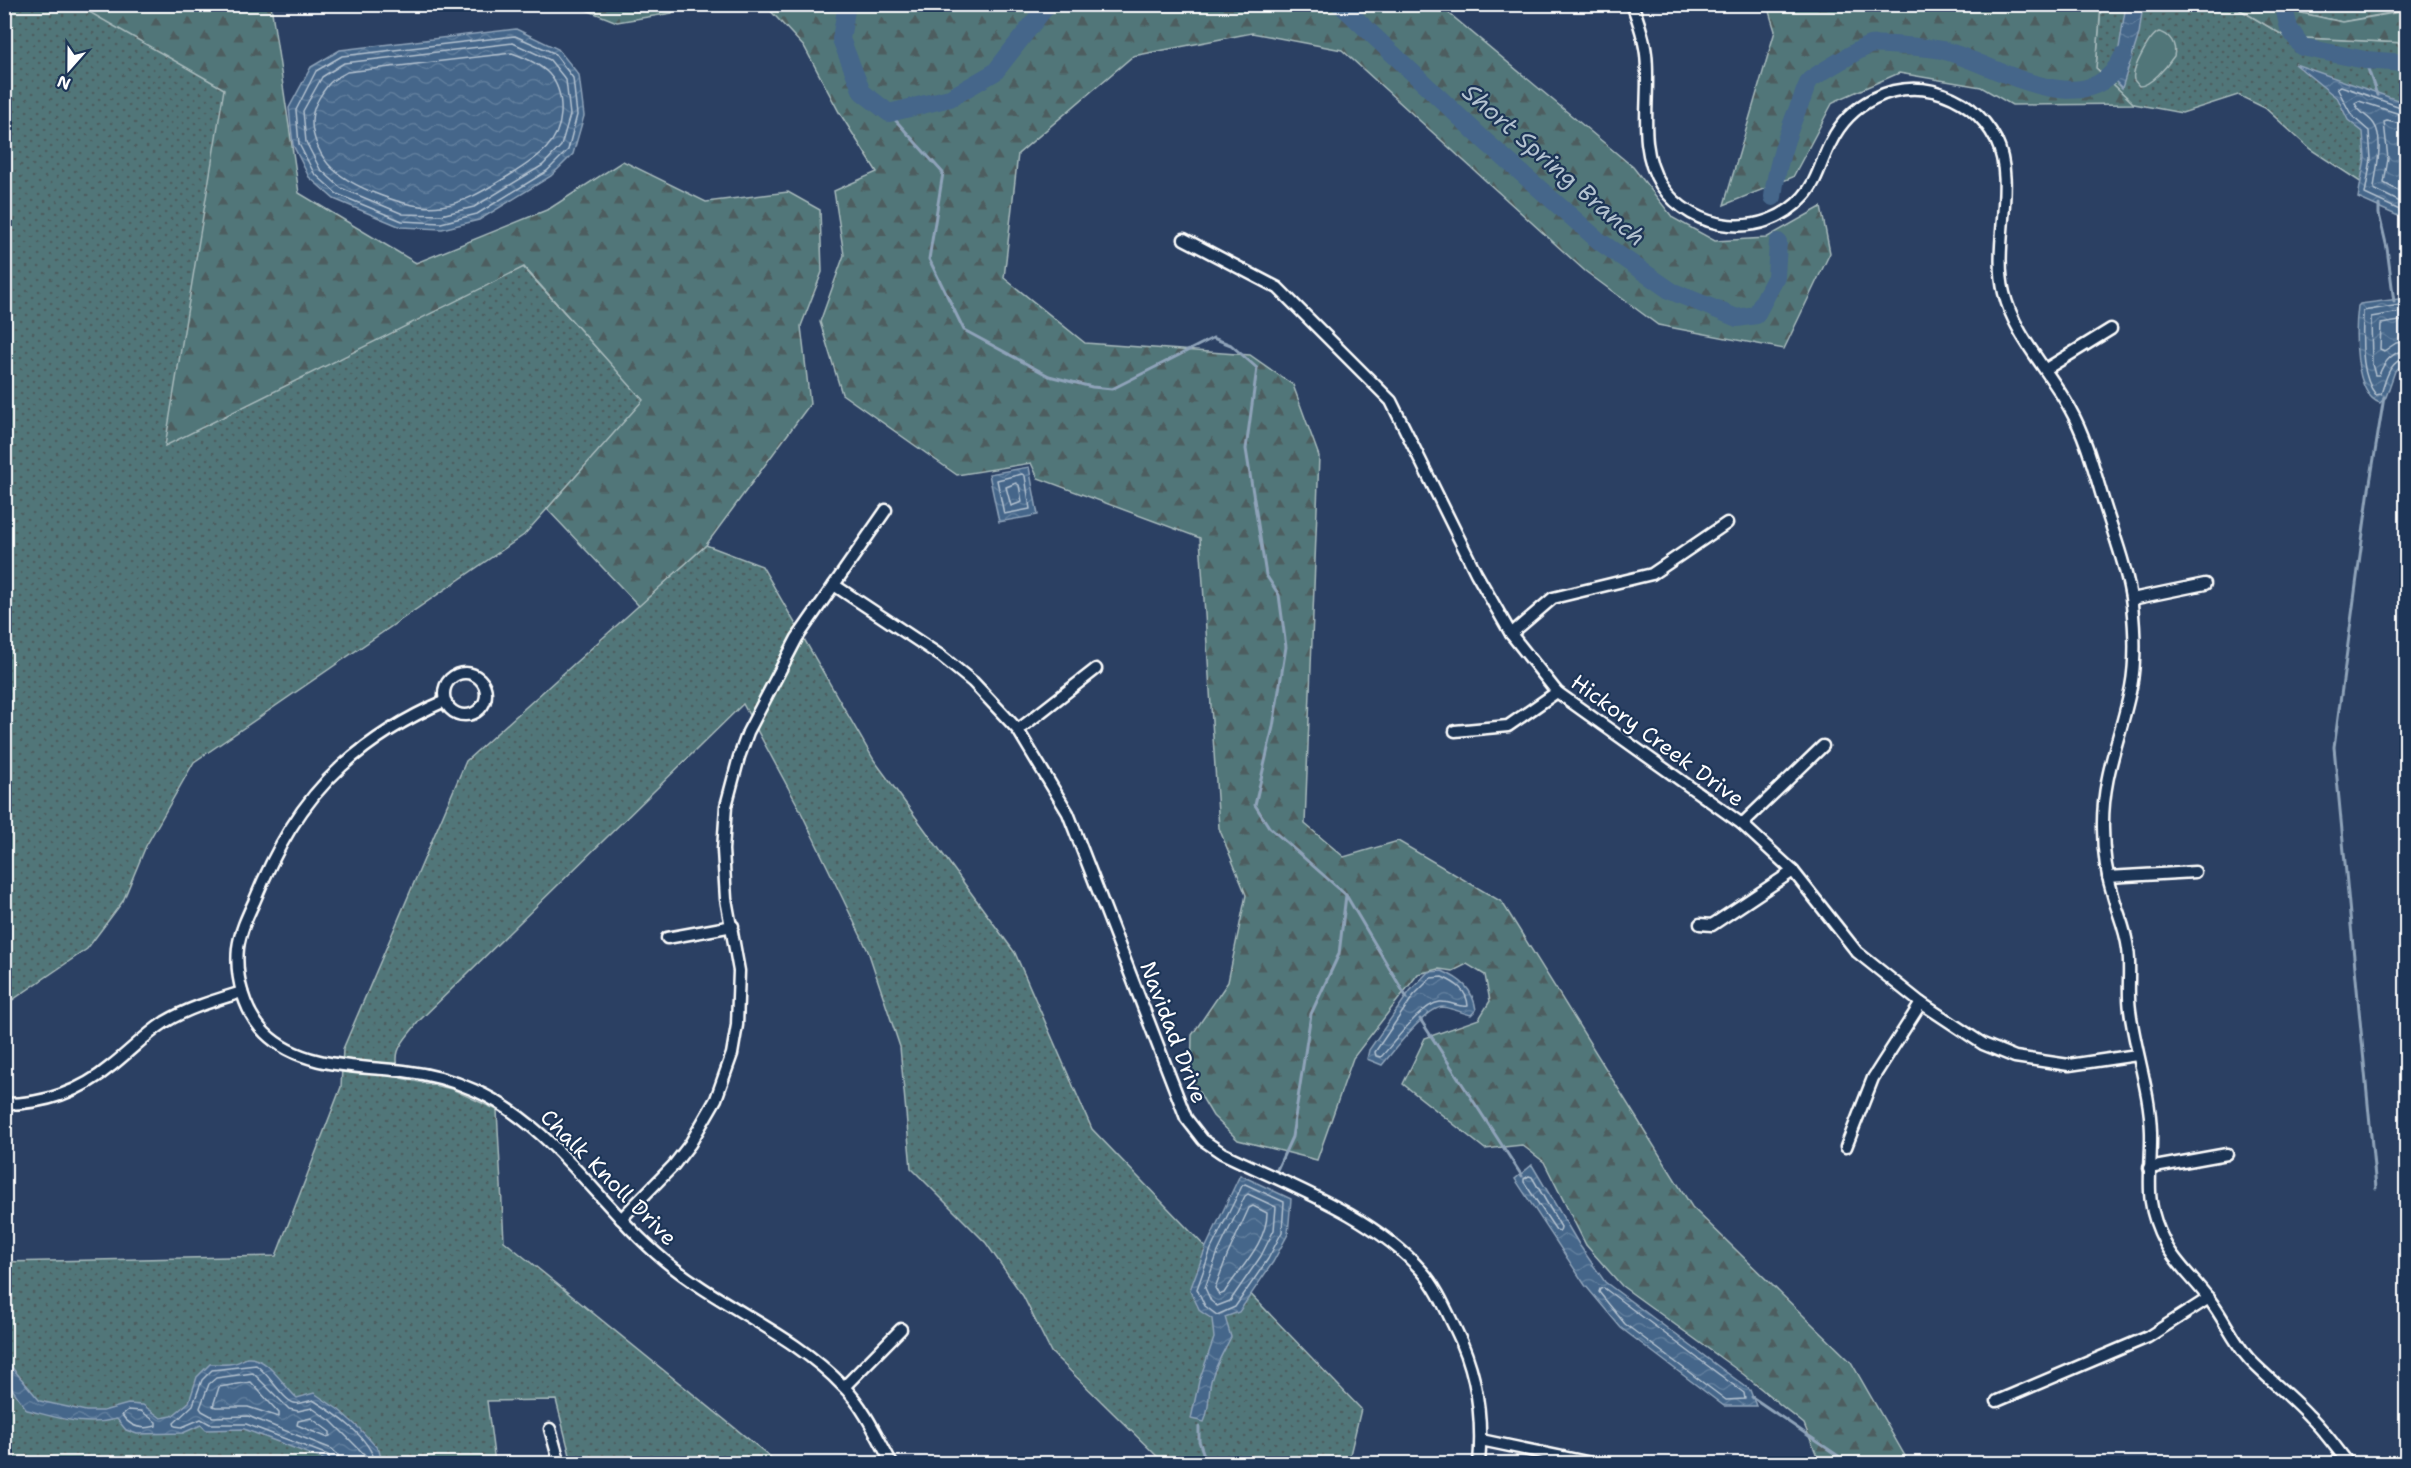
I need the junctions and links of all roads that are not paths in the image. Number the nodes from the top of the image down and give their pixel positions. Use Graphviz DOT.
graph roads {
  1 [pos="1632,4"];
  2 [pos="1184,239"];
  3 [pos="2110,329"];
  4 [pos="2046,369"];
  5 [pos="886,510"];
  6 [pos="1727,523"];
  7 [pos="2205,584"];
  8 [pos="834,585"];
  9 [pos="2132,599"];
  10 [pos="1511,634"];
  11 [pos="1096,669"];
  12 [pos="1557,692"];
  13 [pos="445,701"];
  14 [pos="1018,730"];
  15 [pos="1455,731"];
  16 [pos="1823,746"];
  17 [pos="1742,824"];
  18 [pos="1793,871"];
  19 [pos="2195,872"];
  20 [pos="2108,876"];
  21 [pos="1700,924"];
  22 [pos="733,926"];
  23 [pos="667,938"];
  24 [pos="242,992"];
  25 [pos="1920,1003"];
  26 [pos="2137,1055"];
  27 [pos="4,1104"];
  28 [pos="1846,1147"];
  29 [pos="2227,1154"];
  30 [pos="2149,1168"];
  31 [pos="621,1219"];
  32 [pos="2209,1298"];
  33 [pos="901,1329"];
  34 [pos="844,1387"];
  35 [pos="1996,1401"];
  36 [pos="550,1429"];
  37 [pos="1481,1440"];
  38 [pos="560,1464"];
  39 [pos="892,1464"];
  40 [pos="1479,1464"];
  41 [pos="1596,1464"];
  42 [pos="2349,1464"];
  1 -- 4 [label="street"];
  2 -- 10 [label="street, Hickory Creek Drive"];
  3 -- 4 [label="street"];
  4 -- 9 [label="street"];
  5 -- 8 [label="street"];
  6 -- 10 [label="street"];
  7 -- 9 [label="street"];
  8 -- 14 [label="street, Navidad Drive"];
  8 -- 22 [label="street"];
  9 -- 20 [label="street"];
  10 -- 12 [label="street, Hickory Creek Drive"];
  11 -- 14 [label="street"];
  12 -- 15 [label="street"];
  12 -- 17 [label="street, Hickory Creek Drive"];
  13 -- 24 [label="street, Chalk Knoll Drive"];
  14 -- 37 [label="street, Navidad Drive"];
  16 -- 17 [label="street"];
  17 -- 18 [label="street, Hickory Creek Drive"];
  18 -- 21 [label="street"];
  18 -- 25 [label="street, Hickory Creek Drive"];
  19 -- 20 [label="street"];
  20 -- 26 [label="street"];
  22 -- 23 [label="street"];
  22 -- 31 [label="street"];
  24 -- 27 [label="street"];
  24 -- 31 [label="street, Chalk Knoll Drive"];
  25 -- 26 [label="street, Hickory Creek Drive"];
  25 -- 28 [label="street"];
  26 -- 30 [label="street"];
  29 -- 30 [label="street"];
  30 -- 32 [label="street"];
  31 -- 34 [label="street, Chalk Knoll Drive"];
  32 -- 35 [label="street"];
  32 -- 42 [label="street"];
  33 -- 34 [label="street"];
  34 -- 39 [label="street, Chalk Knoll Drive"];
  36 -- 38 [label="street"];
  37 -- 40 [label="street, Navidad Drive"];
  37 -- 41 [label="street"];
}
